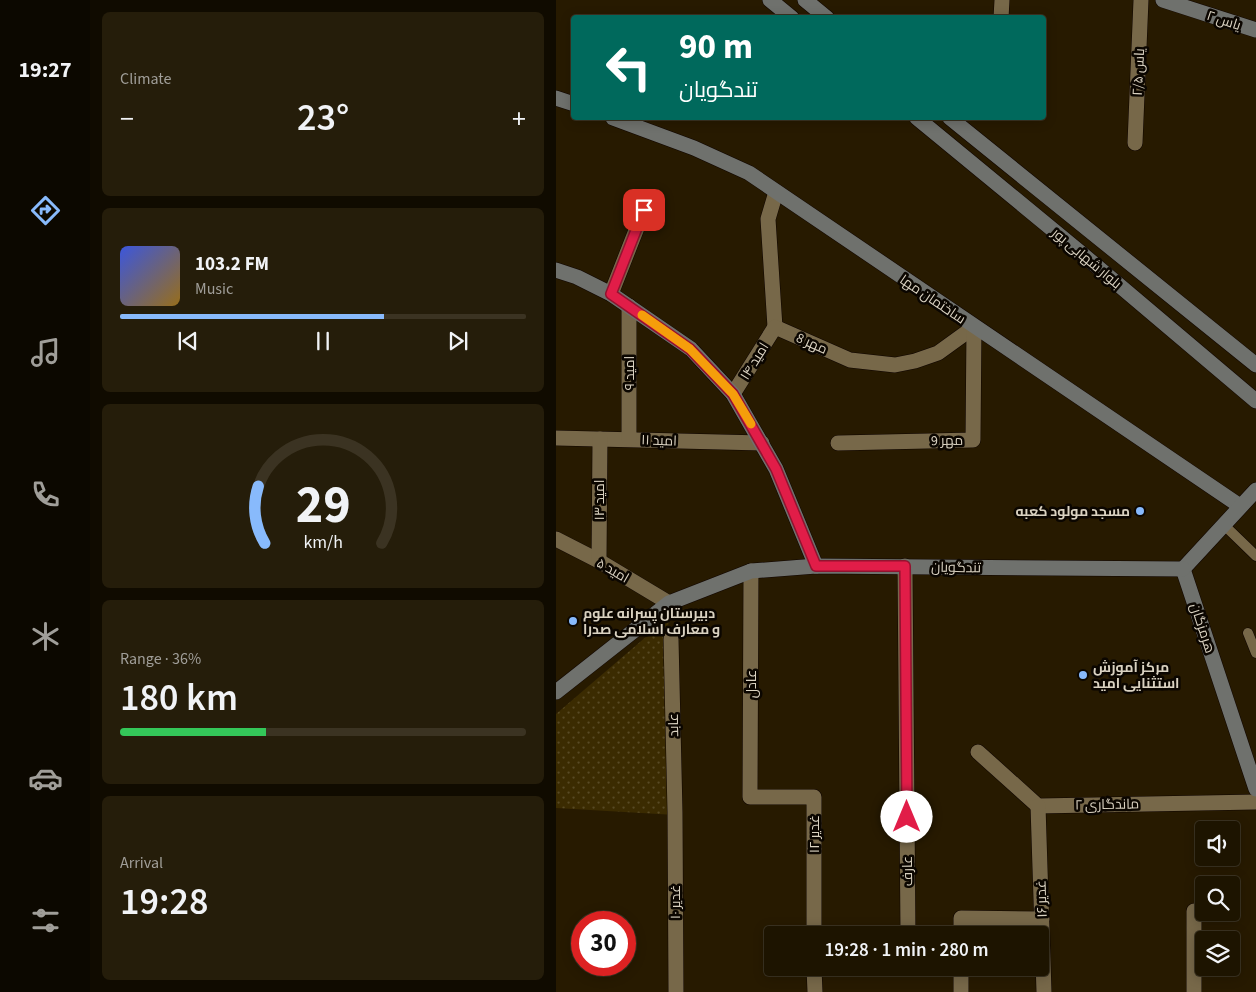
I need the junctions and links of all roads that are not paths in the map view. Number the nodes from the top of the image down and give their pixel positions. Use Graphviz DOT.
graph roads {
  1 [pos="770,0"];
  2 [pos="805,0"];
  3 [pos="1002,0"];
  4 [pos="1141,0"];
  5 [pos="1164,0"];
  6 [pos="788,15"];
  7 [pos="823,15"];
  8 [pos="1001,15"];
  9 [pos="1256,30"];
  10 [pos="556,98"];
  11 [pos="571,103"];
  12 [pos="618,120"];
  13 [pos="919,120"];
  14 [pos="952,120"];
  15 [pos="1134,143"];
  16 [pos="776,192"];
  17 [pos="644,210"];
  18 [pos="1097,237"];
  19 [pos="1082,253"];
  20 [pos="556,270"];
  21 [pos="611,294"];
  22 [pos="629,306"];
  23 [pos="775,327"];
  24 [pos="974,327"];
  25 [pos="1256,366"];
  26 [pos="733,394"];
  27 [pos="1256,401"];
  28 [pos="556,438"];
  29 [pos="600,439"];
  30 [pos="629,439"];
  31 [pos="762,443"];
  32 [pos="838,443"];
  33 [pos="1256,490"];
  34 [pos="1240,506"];
  35 [pos="1223,524"];
  36 [pos="556,539"];
  37 [pos="1256,556"];
  38 [pos="599,561"];
  39 [pos="816,566"];
  40 [pos="905,566"];
  41 [pos="1183,569"];
  42 [pos="751,571"];
  43 [pos="669,603"];
  44 [pos="1248,633"];
  45 [pos="671,639"];
  46 [pos="1256,653"];
  47 [pos="556,692"];
  48 [pos="978,752"];
  49 [pos="1256,789"];
  50 [pos="750,797"];
  51 [pos="1256,802"];
  52 [pos="1038,806"];
  53 [pos="675,812"];
  54 [pos="1194,911"];
  55 [pos="1042,919"];
  56 [pos="814,926"];
  57 [pos="908,926"];
  58 [pos="961,926"];
  59 [pos="814,976"];
  60 [pos="961,976"];
  61 [pos="676,992"];
  62 [pos="815,992"];
  63 [pos="961,992"];
  64 [pos="1044,992"];
  65 [pos="1194,992"];
  1 -- 6 [label="street"];
  2 -- 7 [label="street"];
  3 -- 8 [label="street"];
  4 -- 15 [label="street, یاس ۲/۵"];
  5 -- 9 [label="street, یاس ۲"];
  10 -- 11 [label="street"];
  12 -- 16 [label="street, ساختمان مها"];
  13 -- 19 [label="street, بلوار شهابی پور"];
  14 -- 18 [label="street, بلوار شهابی پور"];
  16 -- 23 [label="street"];
  16 -- 24 [label="street, ساختمان مها"];
  17 -- 21 [label="street"];
  18 -- 19 [label="street"];
  18 -- 25 [label="street, بلوار شهابی پور"];
  19 -- 27 [label="street, بلوار شهابی پور"];
  20 -- 21 [label="street"];
  21 -- 22 [label="street"];
  22 -- 26 [label="street"];
  22 -- 30 [label="street, امید ۹"];
  23 -- 24 [label="street, مهر 8"];
  23 -- 26 [label="street, امید ۱۴"];
  24 -- 32 [label="street, مهر 9"];
  24 -- 34 [label="street, ساختمان مها"];
  26 -- 31 [label="street"];
  28 -- 29 [label="street, امید ۱۱"];
  29 -- 30 [label="street, امید ۱۱"];
  29 -- 38 [label="street, امید ۱۳"];
  30 -- 31 [label="street, امید ۱۱"];
  31 -- 39 [label="street"];
  33 -- 34 [label="street"];
  34 -- 35 [label="street"];
  35 -- 37 [label="lane"];
  35 -- 41 [label="street"];
  36 -- 38 [label="street, امید ۵"];
  38 -- 43 [label="street, امید ۵"];
  39 -- 40 [label="street, تندگویان"];
  39 -- 42 [label="street, تندگویان"];
  40 -- 41 [label="street, تندگویان"];
  40 -- 57 [label="street, عارف"];
  41 -- 49 [label="street, هرمزگان"];
  42 -- 43 [label="street, تندگویان"];
  42 -- 50 [label="street, عادل"];
  43 -- 47 [label="street, تندگویان"];
  44 -- 46 [label="lane"];
  45 -- 53 [label="street, عابد"];
  48 -- 52 [label="street"];
  50 -- 56 [label="street, غدیر ۱۲"];
  51 -- 52 [label="street, ماندگاری ۲"];
  52 -- 55 [label="street, غدیر ۱۶"];
  53 -- 61 [label="street, غدیر ۱۰"];
  54 -- 65 [label="street"];
  55 -- 58 [label="street"];
  55 -- 64 [label="street, غدیر ۱۶"];
  59 -- 62 [label="street"];
  60 -- 63 [label="street"];
}
